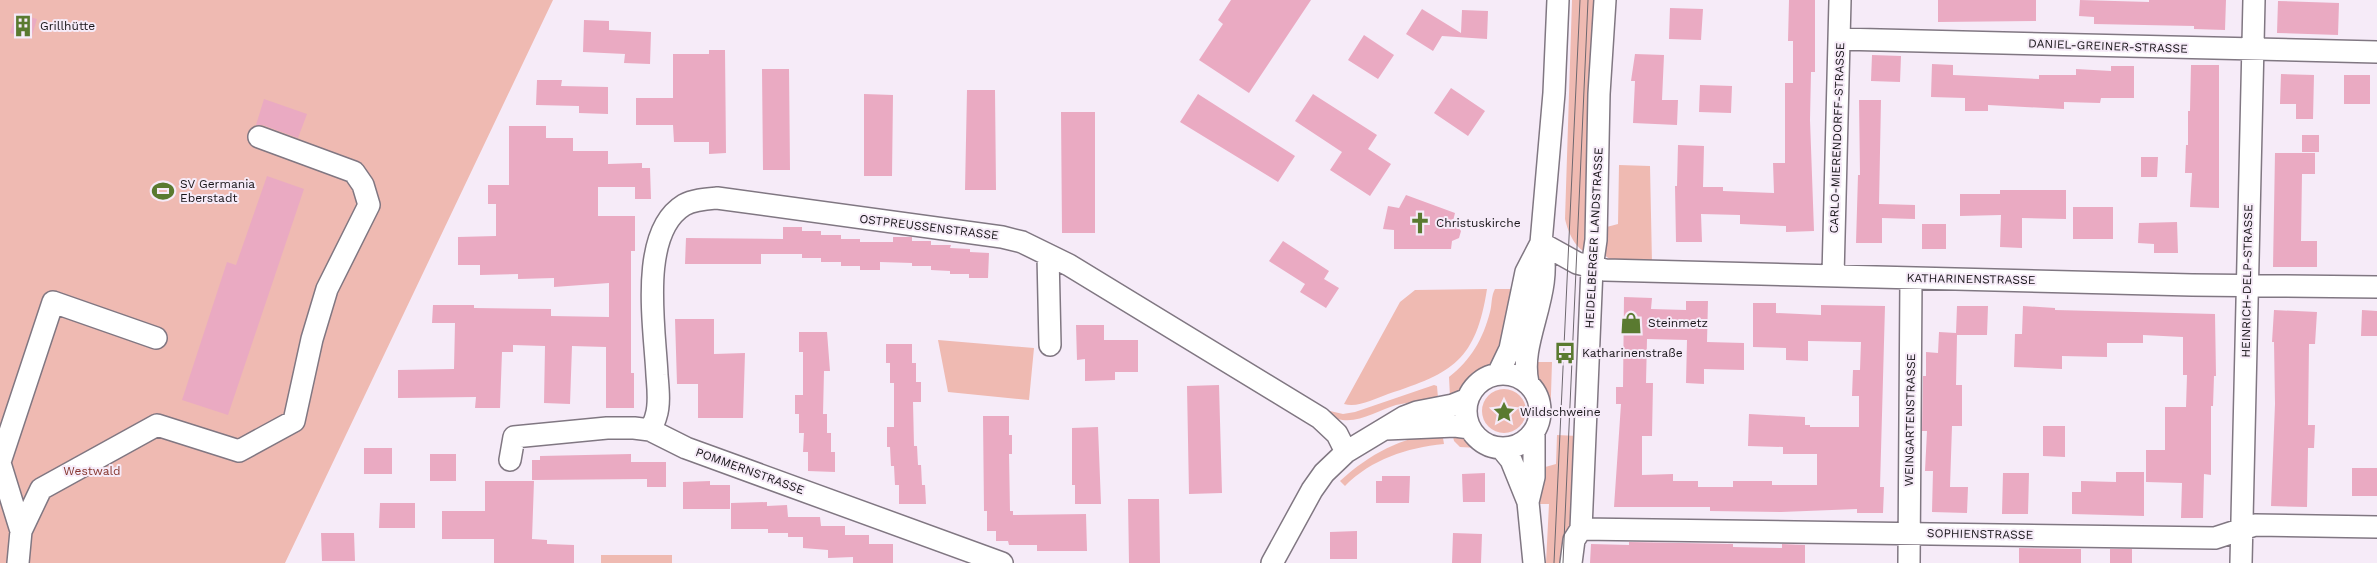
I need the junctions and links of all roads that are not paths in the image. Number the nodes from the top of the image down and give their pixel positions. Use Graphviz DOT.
graph roads {
  1 [pos="1558,0"];
  2 [pos="1605,0"];
  3 [pos="1840,0"];
  4 [pos="2254,0"];
  5 [pos="1839,39"];
  6 [pos="2253,50"];
  7 [pos="2377,52"];
  8 [pos="259,137"];
  9 [pos="1541,243"];
  10 [pos="1048,255"];
  11 [pos="1592,268"];
  12 [pos="1833,276"];
  13 [pos="1911,278"];
  14 [pos="2246,285"];
  15 [pos="2377,287"];
  16 [pos="156,338"];
  17 [pos="1050,345"];
  18 [pos="1498,374"];
  19 [pos="1528,383"];
  20 [pos="1468,399"];
  21 [pos="1470,428"];
  22 [pos="1386,429"];
  23 [pos="650,430"];
  24 [pos="1534,433"];
  25 [pos="1502,449"];
  26 [pos="1346,452"];
  27 [pos="510,460"];
  28 [pos="0,462"];
  29 [pos="1528,502"];
  30 [pos="2377,527"];
  31 [pos="2242,528"];
  32 [pos="1581,529"];
  33 [pos="21,531"];
  34 [pos="1909,533"];
  35 [pos="978,559"];
  36 [pos="18,563"];
  37 [pos="1002,563"];
  38 [pos="1272,563"];
  39 [pos="1534,563"];
  40 [pos="1572,563"];
  41 [pos="1908,563"];
  42 [pos="2241,563"];
  1 -- 9 [label="street"];
  2 -- 11 [label="street, HEIDELBERGER LANDSTRASSE"];
  3 -- 5 [label="street, CARLO-MIERENDORFF-STRASSE"];
  4 -- 6 [label="street, HEINRICH-DELP-STRASSE"];
  5 -- 6 [label="street, DANIEL-GREINER-STRASSE"];
  5 -- 12 [label="street, CARLO-MIERENDORFF-STRASSE"];
  6 -- 7 [label="street, DANIEL-GREINER-STRASSE"];
  6 -- 14 [label="street, HEINRICH-DELP-STRASSE"];
  8 -- 33 [label="street"];
  9 -- 11 [label="street, KATHARINENSTRASSE"];
  9 -- 18 [label="street"];
  9 -- 19 [label="street"];
  10 -- 17 [label="street"];
  10 -- 23 [label="street, OSTPREUSSENSTRASSE"];
  10 -- 26 [label="street, OSTPREUSSENSTRASSE"];
  11 -- 12 [label="street, KATHARINENSTRASSE"];
  11 -- 32 [label="street, HEIDELBERGER LANDSTRASSE"];
  12 -- 13 [label="street, KATHARINENSTRASSE"];
  13 -- 14 [label="street, KATHARINENSTRASSE"];
  13 -- 34 [label="street, WEINGARTENSTRASSE"];
  14 -- 15 [label="street, KATHARINENSTRASSE"];
  14 -- 31 [label="street, HEINRICH-DELP-STRASSE"];
  16 -- 28 [label="street"];
  18 -- 19 [label="street"];
  18 -- 20 [label="street"];
  19 -- 24 [label="street"];
  20 -- 21 [label="street"];
  20 -- 22 [label="street"];
  21 -- 22 [label="street"];
  21 -- 25 [label="street"];
  22 -- 26 [label="street"];
  23 -- 27 [label="street, POMMERNSTRASSE"];
  23 -- 35 [label="street, POMMERNSTRASSE"];
  24 -- 25 [label="street"];
  24 -- 29 [label="street"];
  25 -- 29 [label="street"];
  26 -- 38 [label="street"];
  28 -- 33 [label="street"];
  29 -- 39 [label="street"];
  30 -- 31 [label="street, SOPHIENSTRASSE"];
  31 -- 34 [label="street, SOPHIENSTRASSE"];
  31 -- 42 [label="street, HEINRICH-DELP-STRASSE"];
  32 -- 34 [label="street, SOPHIENSTRASSE"];
  32 -- 40 [label="street, HEIDELBERGER LANDSTRASSE"];
  33 -- 36 [label="street"];
  34 -- 41 [label="street, WEINGARTENSTRASSE"];
  35 -- 37 [label="street, POMMERNSTRASSE"];
}
